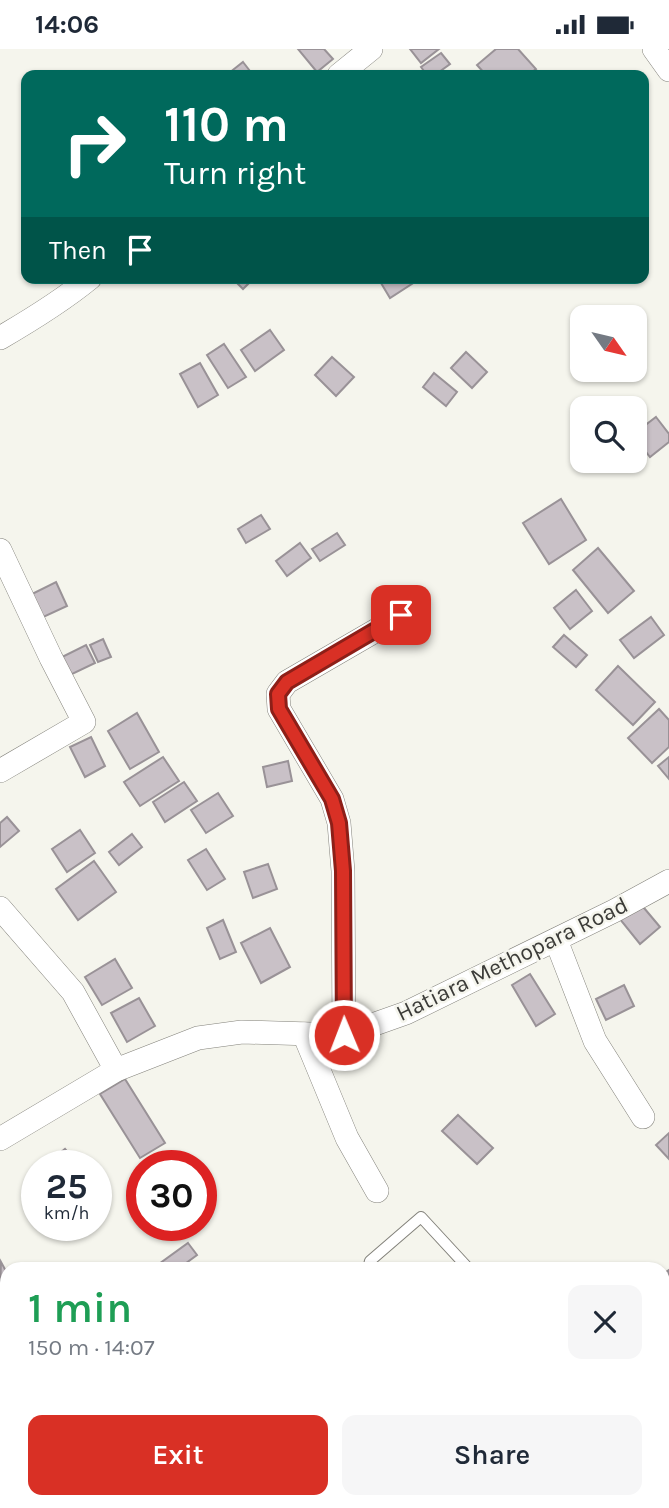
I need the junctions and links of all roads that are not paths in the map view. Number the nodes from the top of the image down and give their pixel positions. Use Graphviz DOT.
graph roads {
  1 [pos="371,49"];
  2 [pos="654,49"];
  3 [pos="345,70"];
  4 [pos="669,70"];
  5 [pos="82,284"];
  6 [pos="0,338"];
  7 [pos="0,550"];
  8 [pos="401,615"];
  9 [pos="0,771"];
  10 [pos="669,881"];
  11 [pos="0,908"];
  12 [pos="556,940"];
  13 [pos="303,1034"];
  14 [pos="344,1035"];
  15 [pos="116,1070"];
  16 [pos="643,1117"];
  17 [pos="0,1139"];
  18 [pos="377,1191"];
  19 [pos="370,1262"];
  20 [pos="463,1262"];
  1 -- 3 [label="street"];
  2 -- 4 [label="street"];
  5 -- 6 [label="street"];
  7 -- 9 [label="street"];
  8 -- 14 [label="street"];
  10 -- 12 [label="street, Hatiara Methopara Road"];
  11 -- 15 [label="street"];
  12 -- 14 [label="street, Hatiara Methopara Road"];
  12 -- 16 [label="street"];
  13 -- 14 [label="street, Hatiara Methopara Road"];
  13 -- 15 [label="street, Hatiara Methopara Road"];
  13 -- 18 [label="street"];
  15 -- 17 [label="street, Hatiara Methopara Road"];
  19 -- 20 [label="lane"];
}
